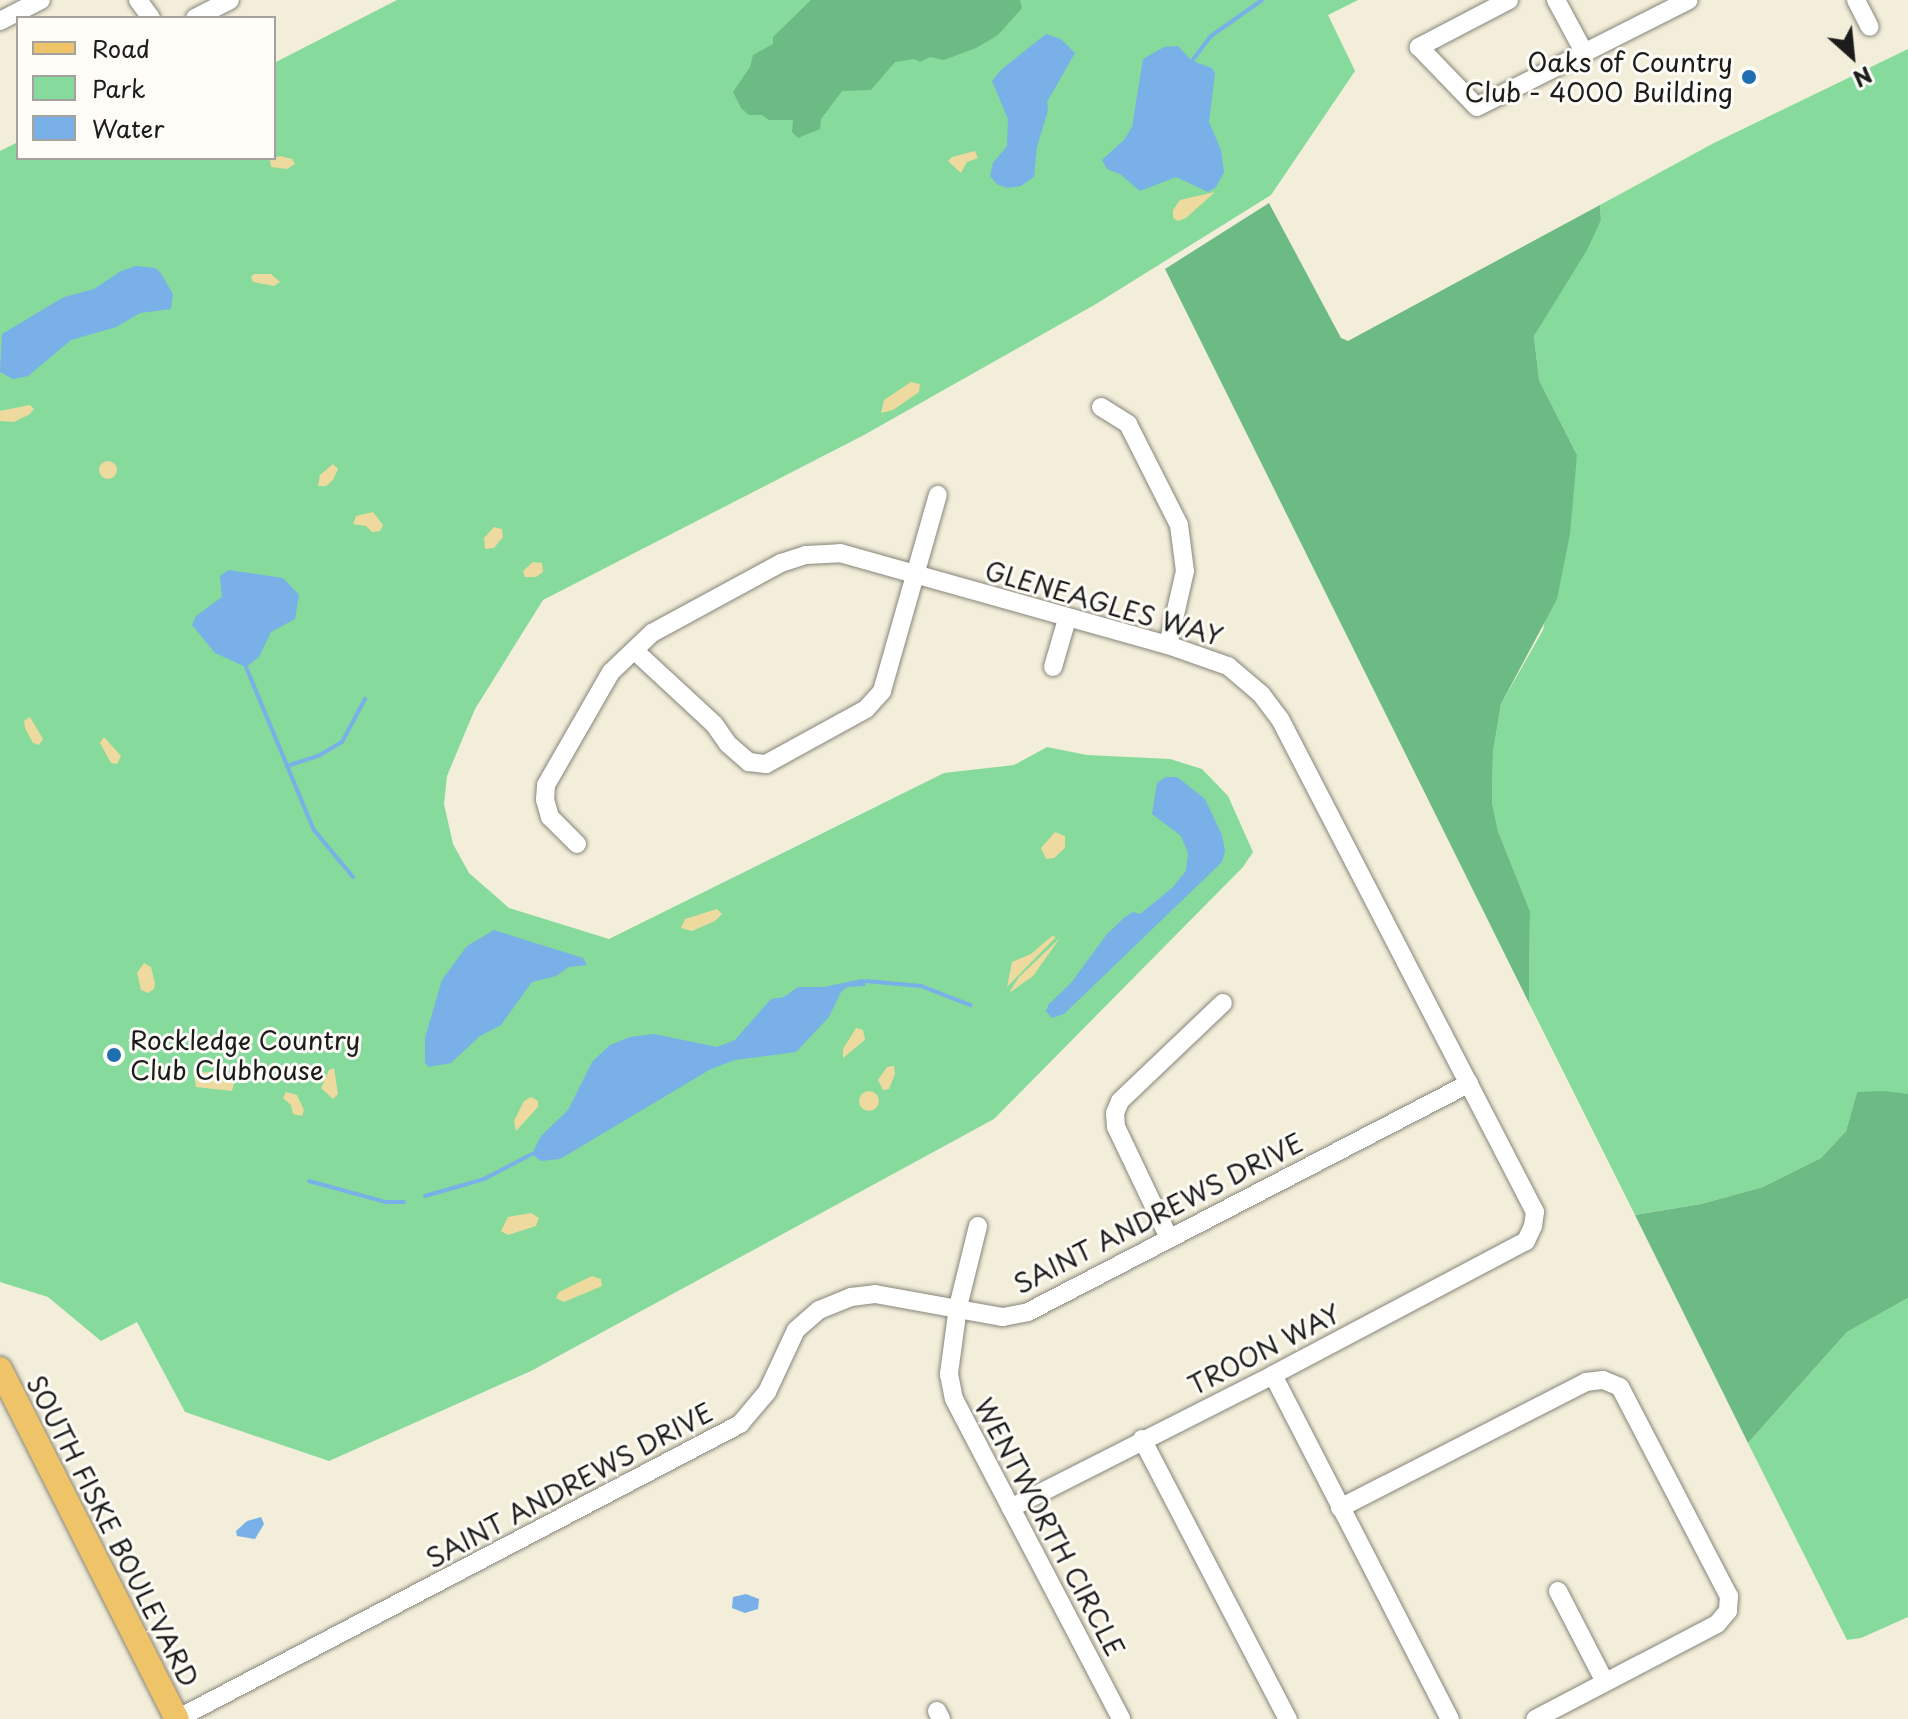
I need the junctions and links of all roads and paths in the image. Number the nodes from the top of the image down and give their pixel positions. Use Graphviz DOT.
graph roads {
  1 [pos="41,0"];
  2 [pos="230,0"];
  3 [pos="1509,0"];
  4 [pos="1556,0"];
  5 [pos="1689,0"];
  6 [pos="1856,0"];
  7 [pos="1665,4"];
  8 [pos="199,16"];
  9 [pos="0,21"];
  10 [pos="1870,27"];
  11 [pos="1584,52"];
  12 [pos="1101,407"];
  13 [pos="938,495"];
  14 [pos="914,576"];
  15 [pos="1067,619"];
  16 [pos="1168,645"];
  17 [pos="634,650"];
  18 [pos="1053,667"];
  19 [pos="577,844"];
  20 [pos="1223,1003"];
  21 [pos="1469,1083"];
  22 [pos="978,1226"];
  23 [pos="1533,1226"];
  24 [pos="1169,1238"];
  25 [pos="958,1307"];
  26 [pos="0,1369"];
  27 [pos="1273,1375"];
  28 [pos="1142,1439"];
  29 [pos="1011,1508"];
  30 [pos="1340,1508"];
  31 [pos="1558,1591"];
  32 [pos="1605,1682"];
  33 [pos="177,1719"];
  34 [pos="1121,1719"];
  35 [pos="1288,1719"];
  36 [pos="1450,1719"];
  37 [pos="1535,1719"];
  1 -- 9 [label="street"];
  2 -- 8 [label="street"];
  3 -- 11 [label="street"];
  4 -- 11 [label="street"];
  5 -- 7 [label="street"];
  6 -- 10 [label="street"];
  7 -- 11 [label="street"];
  12 -- 16 [label="street"];
  13 -- 14 [label="street"];
  14 -- 15 [label="street, GLENEAGLES WAY"];
  14 -- 17 [label="street, GLENEAGLES WAY"];
  14 -- 17 [label="street"];
  15 -- 16 [label="street, GLENEAGLES WAY"];
  15 -- 18 [label="street"];
  16 -- 21 [label="street, GLENEAGLES WAY"];
  17 -- 19 [label="street, GLENEAGLES WAY"];
  20 -- 24 [label="street"];
  21 -- 23 [label="street, GLENEAGLES WAY"];
  21 -- 24 [label="street, SAINT ANDREWS DRIVE"];
  22 -- 25 [label="street, WENTWORTH CIRCLE"];
  23 -- 27 [label="street, TROON WAY"];
  24 -- 25 [label="street, SAINT ANDREWS DRIVE"];
  25 -- 29 [label="street, WENTWORTH CIRCLE"];
  25 -- 33 [label="street, SAINT ANDREWS DRIVE"];
  26 -- 33 [label="main road, SOUTH FISKE BOULEVARD"];
  27 -- 28 [label="street, TROON WAY"];
  27 -- 30 [label="street"];
  28 -- 29 [label="street, TROON WAY"];
  28 -- 35 [label="street"];
  29 -- 34 [label="street, WENTWORTH CIRCLE"];
  30 -- 32 [label="street"];
  30 -- 36 [label="street"];
  31 -- 32 [label="street"];
  32 -- 37 [label="street"];
}
